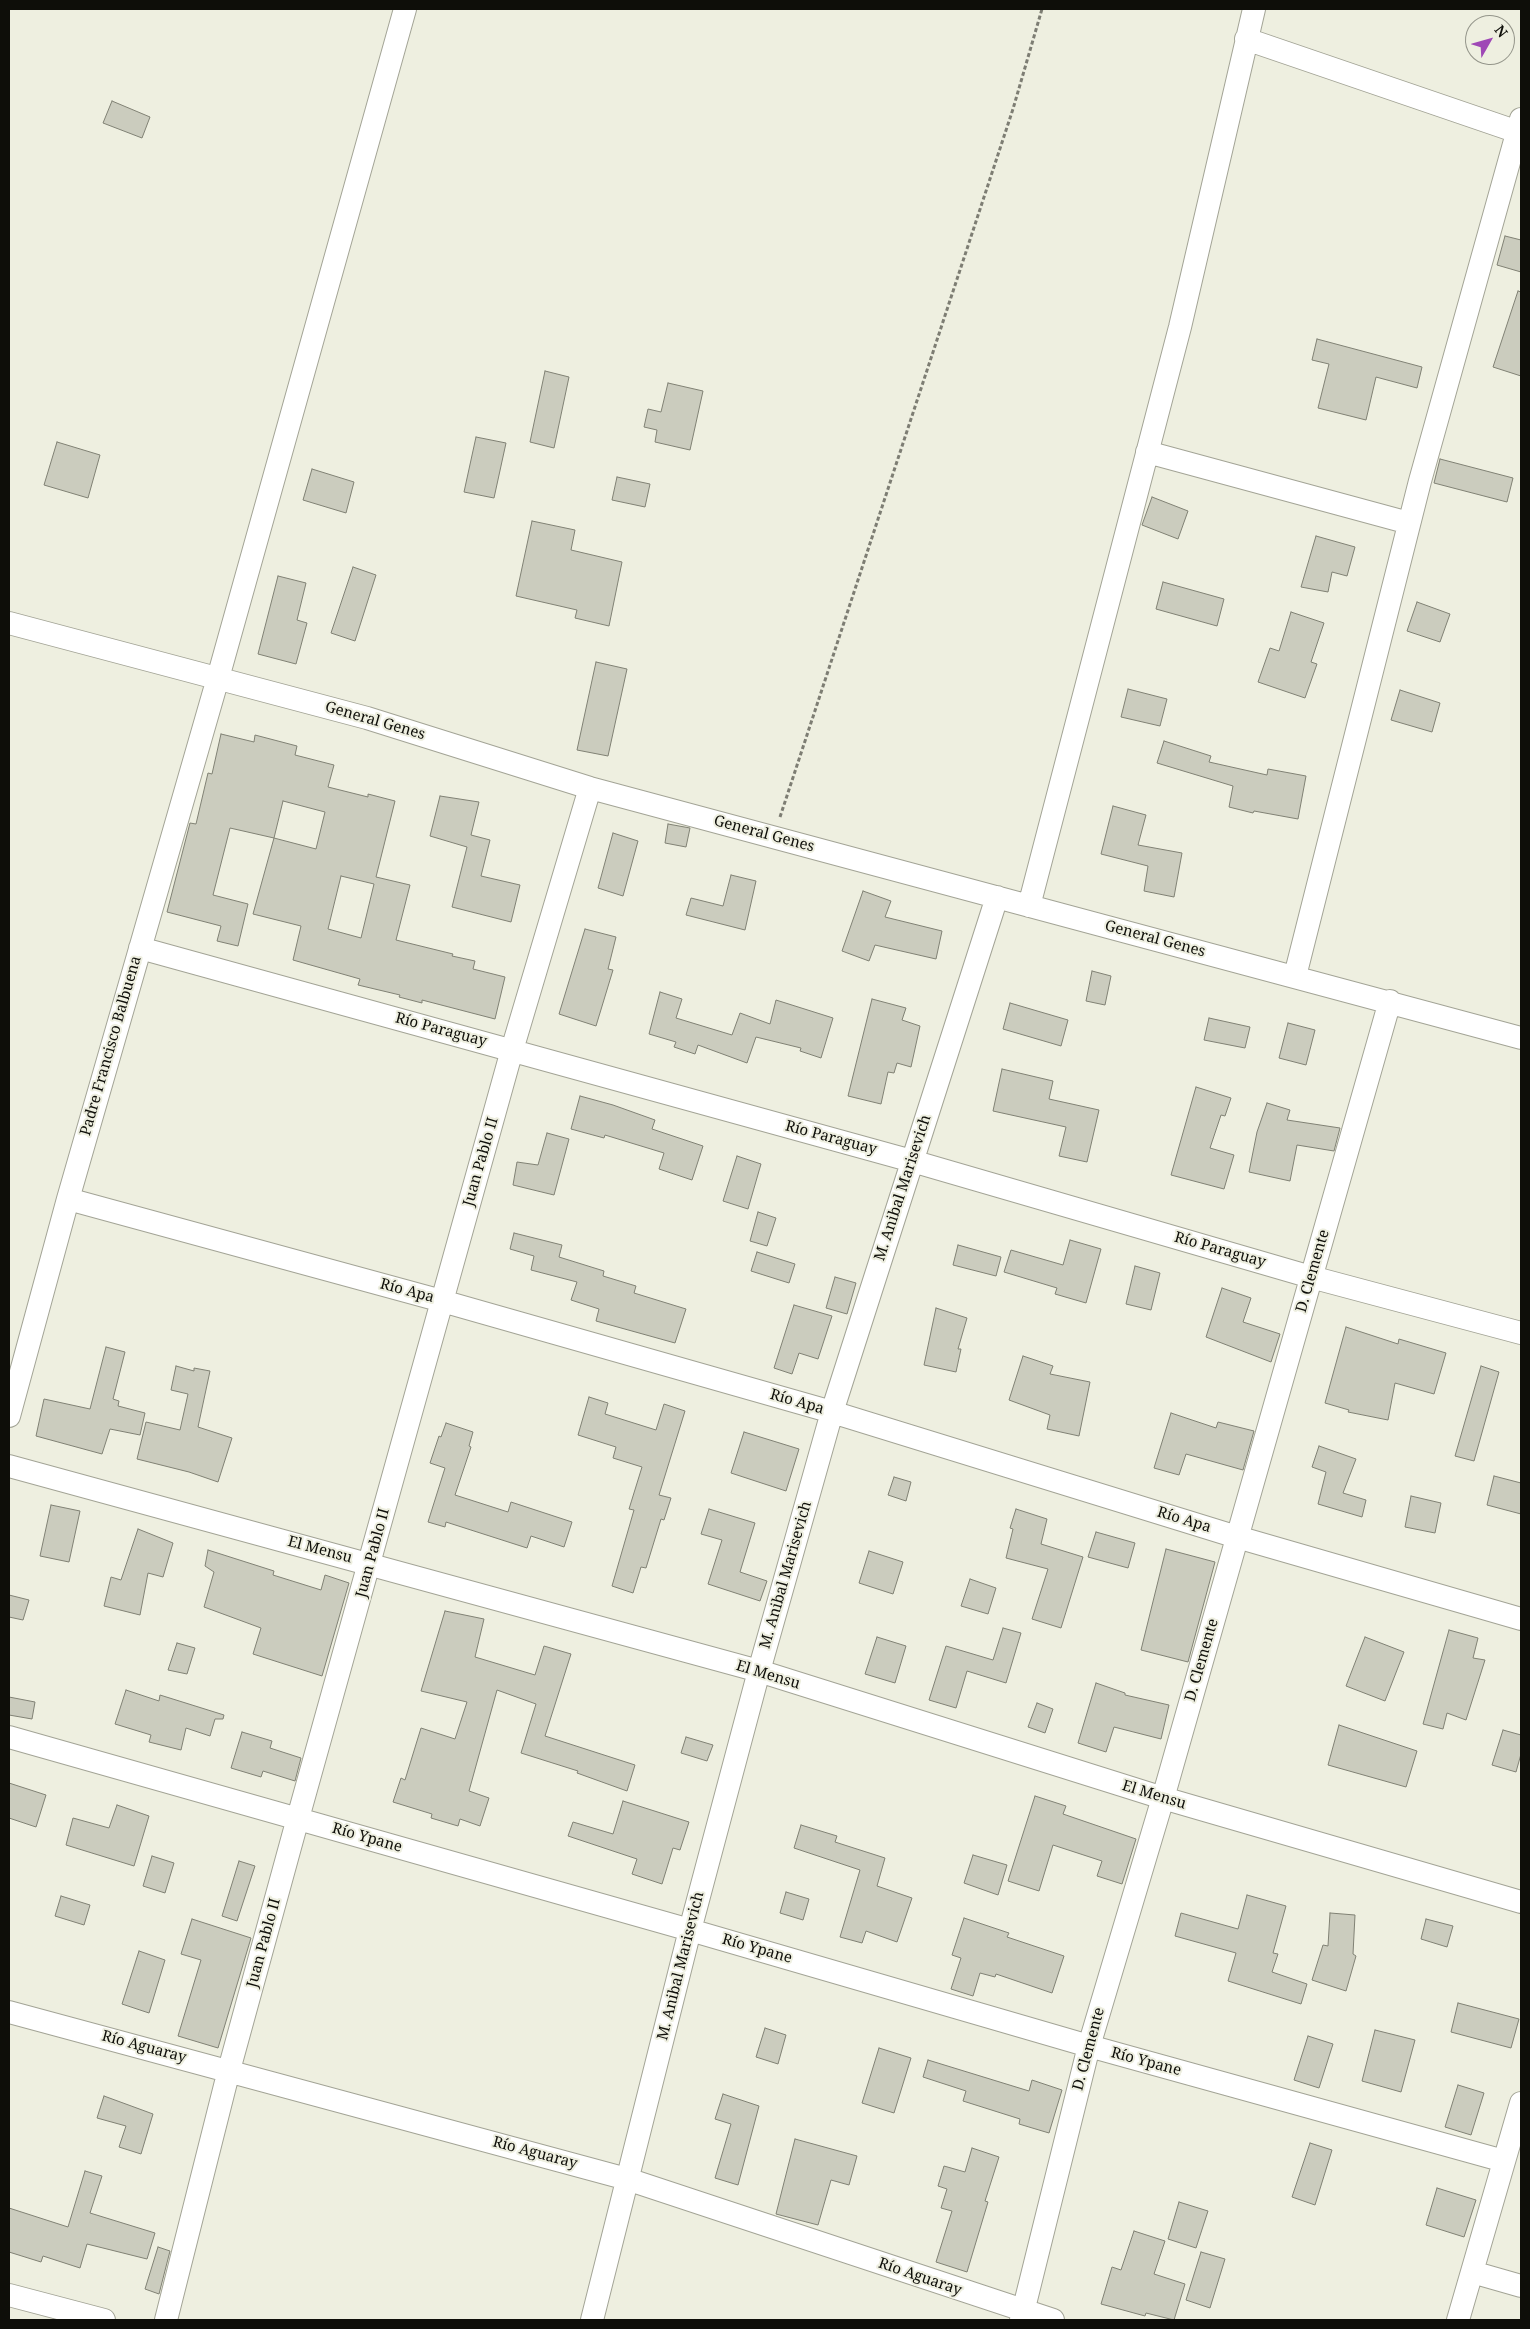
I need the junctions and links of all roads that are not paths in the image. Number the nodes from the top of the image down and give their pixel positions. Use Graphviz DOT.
graph roads {
  1 [pos="405,9"];
  2 [pos="1254,9"];
  3 [pos="1246,39"];
  4 [pos="1519,126"];
  5 [pos="1147,452"];
  6 [pos="1409,523"];
  7 [pos="9,623"];
  8 [pos="218,678"];
  9 [pos="590,788"];
  10 [pos="997,898"];
  11 [pos="1029,906"];
  12 [pos="140,948"];
  13 [pos="1295,976"];
  14 [pos="1390,1001"];
  15 [pos="1521,1038"];
  16 [pos="512,1050"];
  17 [pos="912,1161"];
  18 [pos="68,1199"];
  19 [pos="1311,1277"];
  20 [pos="442,1301"];
  21 [pos="1521,1333"];
  22 [pos="832,1412"];
  23 [pos="9,1416"];
  24 [pos="9,1466"];
  25 [pos="1237,1537"];
  26 [pos="370,1563"];
  27 [pos="1521,1619"];
  28 [pos="758,1672"];
  29 [pos="9,1737"];
  30 [pos="1163,1798"];
  31 [pos="298,1818"];
  32 [pos="1521,1902"];
  33 [pos="690,1930"];
  34 [pos="9,2012"];
  35 [pos="1089,2046"];
  36 [pos="229,2070"];
  37 [pos="1521,2103"];
  38 [pos="1504,2161"];
  39 [pos="627,2179"];
  40 [pos="1472,2272"];
  41 [pos="1521,2286"];
  42 [pos="9,2294"];
  43 [pos="1022,2316"];
  44 [pos="104,2320"];
  45 [pos="166,2320"];
  46 [pos="592,2320"];
  47 [pos="1053,2320"];
  48 [pos="1458,2320"];
  1 -- 8 [label="street, Padre Francisco Balbuena"];
  2 -- 3 [label="street"];
  3 -- 4 [label="street"];
  3 -- 5 [label="street"];
  4 -- 6 [label="street"];
  5 -- 6 [label="street"];
  5 -- 11 [label="street"];
  6 -- 13 [label="street"];
  7 -- 8 [label="street, General Genes"];
  8 -- 9 [label="street, General Genes"];
  8 -- 12 [label="street, Padre Francisco Balbuena"];
  9 -- 10 [label="street, General Genes"];
  9 -- 16 [label="street, Juan Pablo II"];
  10 -- 11 [label="street, General Genes"];
  10 -- 17 [label="street, M. Anibal Marisevich"];
  11 -- 13 [label="street, General Genes"];
  12 -- 16 [label="street, Río Paraguay"];
  12 -- 18 [label="street, Padre Francisco Balbuena"];
  13 -- 14 [label="street, General Genes"];
  14 -- 15 [label="street, General Genes"];
  14 -- 19 [label="street, D. Clemente"];
  16 -- 17 [label="street, Río Paraguay"];
  16 -- 20 [label="street, Juan Pablo II"];
  17 -- 19 [label="street, Río Paraguay"];
  17 -- 22 [label="street, M. Anibal Marisevich"];
  18 -- 20 [label="street, Río Apa"];
  18 -- 23 [label="street, Padre Francisco Balbuena"];
  19 -- 21 [label="street, Río Paraguay"];
  19 -- 25 [label="street, D. Clemente"];
  20 -- 22 [label="street, Río Apa"];
  20 -- 26 [label="street, Juan Pablo II"];
  22 -- 25 [label="street, Río Apa"];
  22 -- 28 [label="street, M. Anibal Marisevich"];
  24 -- 26 [label="street, El Mensu"];
  25 -- 27 [label="street, Río Apa"];
  25 -- 30 [label="street, D. Clemente"];
  26 -- 28 [label="street, El Mensu"];
  26 -- 31 [label="street, Juan Pablo II"];
  28 -- 30 [label="street, El Mensu"];
  28 -- 33 [label="street, M. Anibal Marisevich"];
  29 -- 31 [label="street, Río Ypane"];
  30 -- 32 [label="street, El Mensu"];
  30 -- 35 [label="street, D. Clemente"];
  31 -- 33 [label="street, Río Ypane"];
  31 -- 36 [label="street, Juan Pablo II"];
  33 -- 35 [label="street, Río Ypane"];
  33 -- 39 [label="street, M. Anibal Marisevich"];
  34 -- 36 [label="street, Río Aguaray"];
  35 -- 38 [label="street, Río Ypane"];
  35 -- 43 [label="street, D. Clemente"];
  36 -- 39 [label="street, Río Aguaray"];
  36 -- 45 [label="street, Juan Pablo II"];
  37 -- 38 [label="street"];
  38 -- 40 [label="street"];
  39 -- 43 [label="street, Río Aguaray"];
  39 -- 46 [label="street, M. Anibal Marisevich"];
  40 -- 41 [label="street"];
  40 -- 48 [label="street"];
  42 -- 44 [label="street"];
  43 -- 47 [label="street, Río Aguaray"];
}
